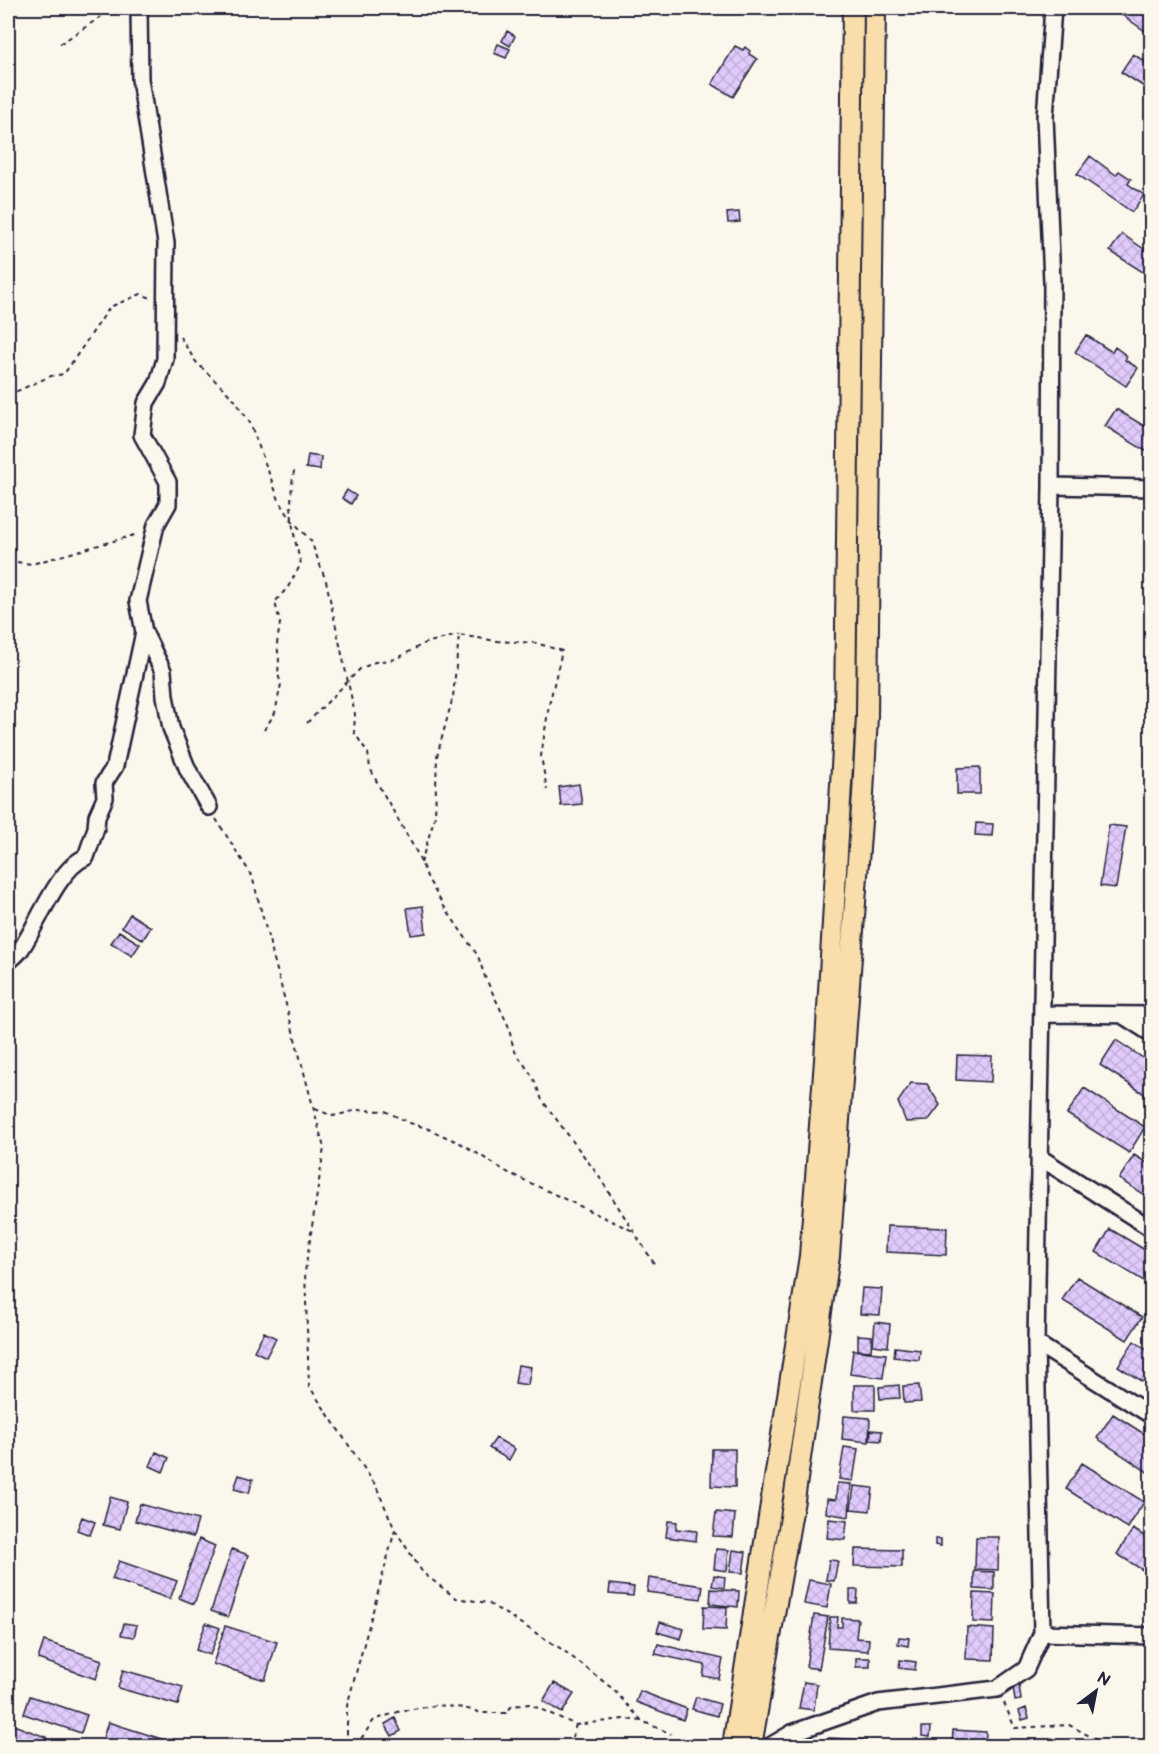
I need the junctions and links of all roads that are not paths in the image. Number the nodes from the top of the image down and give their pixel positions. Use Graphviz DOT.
graph roads {
  1 [pos="139,8"];
  2 [pos="853,8"];
  3 [pos="875,8"];
  4 [pos="1053,8"];
  5 [pos="874,122"];
  6 [pos="852,123"];
  7 [pos="848,465"];
  8 [pos="870,465"];
  9 [pos="1050,486"];
  10 [pos="1152,488"];
  11 [pos="144,632"];
  12 [pos="863,794"];
  13 [pos="841,797"];
  14 [pos="209,807"];
  15 [pos="8,962"];
  16 [pos="1043,1014"];
  17 [pos="1122,1015"];
  18 [pos="1152,1015"];
  19 [pos="1152,1034"];
  20 [pos="834,1061"];
  21 [pos="1039,1157"];
  22 [pos="1152,1229"];
  23 [pos="1036,1344"];
  24 [pos="1152,1416"];
  25 [pos="1041,1634"];
  26 [pos="1152,1636"];
  27 [pos="733,1746"];
  28 [pos="751,1746"];
  29 [pos="770,1746"];
  1 -- 11 [label="street"];
  2 -- 6 [label="main road"];
  3 -- 5 [label="main road"];
  4 -- 9 [label="street"];
  5 -- 6 [label="main road"];
  5 -- 8 [label="main road"];
  6 -- 7 [label="main road"];
  7 -- 8 [label="main road"];
  7 -- 13 [label="main road"];
  8 -- 12 [label="main road"];
  9 -- 10 [label="street"];
  9 -- 16 [label="street"];
  11 -- 14 [label="street"];
  11 -- 15 [label="street"];
  12 -- 13 [label="main road"];
  12 -- 20 [label="main road"];
  13 -- 20 [label="main road"];
  16 -- 17 [label="street"];
  16 -- 21 [label="street"];
  17 -- 18 [label="street"];
  17 -- 19 [label="street"];
  20 -- 27 [label="main road"];
  20 -- 28 [label="main road"];
  21 -- 22 [label="street"];
  21 -- 23 [label="street"];
  23 -- 24 [label="street"];
  23 -- 25 [label="street"];
  25 -- 26 [label="street"];
  25 -- 29 [label="street"];
}
